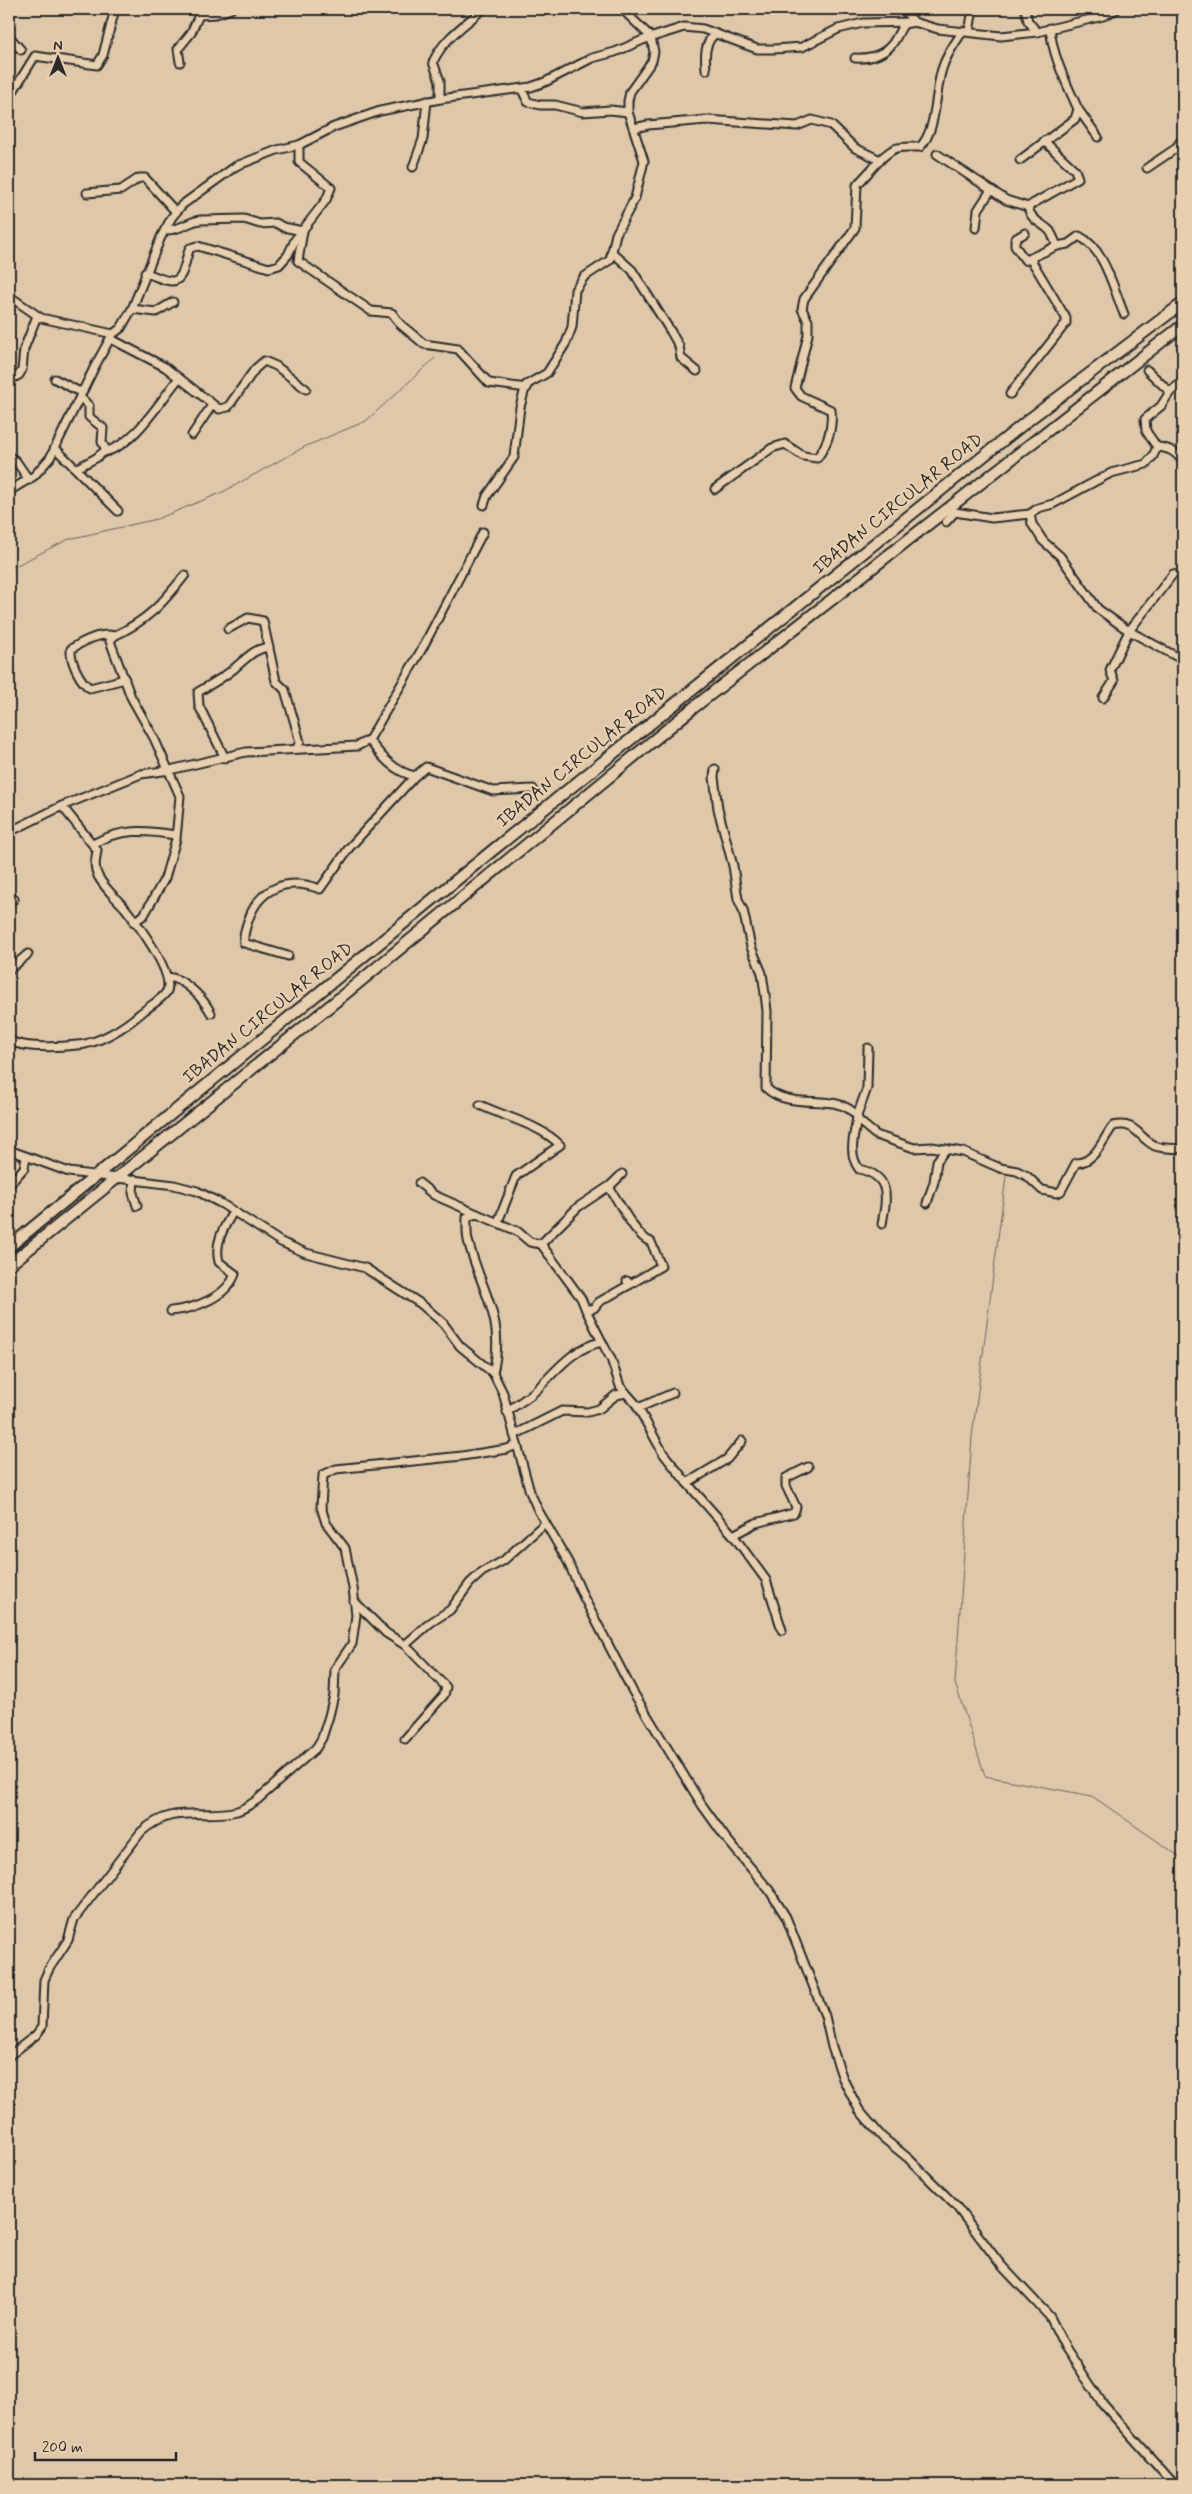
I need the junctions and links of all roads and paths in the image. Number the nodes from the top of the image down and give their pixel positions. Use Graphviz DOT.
graph roads {
  1 [pos="115,9"];
  2 [pos="231,9"];
  3 [pos="483,9"];
  4 [pos="622,9"];
  5 [pos="903,9"];
  6 [pos="973,9"];
  7 [pos="1025,9"];
  8 [pos="1117,9"];
  9 [pos="197,12"];
  10 [pos="914,22"];
  11 [pos="1050,28"];
  12 [pos="966,31"];
  13 [pos="1037,32"];
  14 [pos="715,34"];
  15 [pos="9,36"];
  16 [pos="651,38"];
  17 [pos="21,50"];
  18 [pos="855,58"];
  19 [pos="180,62"];
  20 [pos="706,70"];
  21 [pos="523,89"];
  22 [pos="9,98"];
  23 [pos="440,98"];
  24 [pos="427,101"];
  25 [pos="1078,109"];
  26 [pos="628,112"];
  27 [pos="634,128"];
  28 [pos="1098,137"];
  29 [pos="1183,138"];
  30 [pos="1044,140"];
  31 [pos="299,145"];
  32 [pos="936,154"];
  33 [pos="880,160"];
  34 [pos="1020,160"];
  35 [pos="413,167"];
  36 [pos="1147,168"];
  37 [pos="991,190"];
  38 [pos="87,193"];
  39 [pos="1028,207"];
  40 [pos="176,212"];
  41 [pos="976,228"];
  42 [pos="165,230"];
  43 [pos="303,231"];
  44 [pos="1025,233"];
  45 [pos="1057,246"];
  46 [pos="612,252"];
  47 [pos="1025,260"];
  48 [pos="145,273"];
  49 [pos="9,296"];
  50 [pos="173,302"];
  51 [pos="1183,303"];
  52 [pos="132,309"];
  53 [pos="1124,314"];
  54 [pos="37,316"];
  55 [pos="1183,325"];
  56 [pos="112,337"];
  57 [pos="1147,370"];
  58 [pos="697,371"];
  59 [pos="179,378"];
  60 [pos="55,379"];
  61 [pos="9,380"];
  62 [pos="1183,381"];
  63 [pos="527,388"];
  64 [pos="306,389"];
  65 [pos="1170,392"];
  66 [pos="81,394"];
  67 [pos="1010,394"];
  68 [pos="212,405"];
  69 [pos="192,435"];
  70 [pos="1157,447"];
  71 [pos="55,448"];
  72 [pos="104,452"];
  73 [pos="9,456"];
  74 [pos="1183,462"];
  75 [pos="77,468"];
  76 [pos="29,480"];
  77 [pos="715,489"];
  78 [pos="9,491"];
  79 [pos="484,505"];
  80 [pos="118,511"];
  81 [pos="1030,514"];
  82 [pos="946,522"];
  83 [pos="484,532"];
  84 [pos="1173,574"];
  85 [pos="185,575"];
  86 [pos="228,629"];
  87 [pos="1130,631"];
  88 [pos="114,636"];
  89 [pos="268,647"];
  90 [pos="1183,660"];
  91 [pos="125,679"];
  92 [pos="1103,698"];
  93 [pos="369,740"];
  94 [pos="297,748"];
  95 [pos="225,758"];
  96 [pos="716,769"];
  97 [pos="170,770"];
  98 [pos="415,776"];
  99 [pos="533,789"];
  100 [pos="62,806"];
  101 [pos="9,832"];
  102 [pos="175,835"];
  103 [pos="93,844"];
  104 [pos="134,922"];
  105 [pos="28,954"];
  106 [pos="288,956"];
  107 [pos="9,970"];
  108 [pos="168,976"];
  109 [pos="211,1013"];
  110 [pos="9,1040"];
  111 [pos="868,1048"];
  112 [pos="480,1104"];
  113 [pos="857,1116"];
  114 [pos="946,1149"];
  115 [pos="1183,1149"];
  116 [pos="9,1150"];
  117 [pos="26,1157"];
  118 [pos="622,1174"];
  119 [pos="134,1179"];
  120 [pos="419,1183"];
  121 [pos="9,1185"];
  122 [pos="611,1185"];
  123 [pos="927,1203"];
  124 [pos="137,1206"];
  125 [pos="233,1212"];
  126 [pos="477,1214"];
  127 [pos="498,1222"];
  128 [pos="882,1224"];
  129 [pos="541,1244"];
  130 [pos="9,1247"];
  131 [pos="9,1265"];
  132 [pos="586,1310"];
  133 [pos="171,1311"];
  134 [pos="602,1342"];
  135 [pos="493,1373"];
  136 [pos="626,1393"];
  137 [pos="673,1393"];
  138 [pos="638,1408"];
  139 [pos="507,1412"];
  140 [pos="514,1435"];
  141 [pos="742,1441"];
  142 [pos="517,1445"];
  143 [pos="808,1467"];
  144 [pos="687,1483"];
  145 [pos="545,1522"];
  146 [pos="733,1535"];
  147 [pos="354,1601"];
  148 [pos="782,1630"];
  149 [pos="405,1645"];
  150 [pos="405,1739"];
  151 [pos="9,2056"];
  152 [pos="1175,2485"];
  1 -- 22 [label="street"];
  2 -- 9 [label="street"];
  3 -- 23 [label="street"];
  4 -- 16 [label="street"];
  5 -- 10 [label="street"];
  6 -- 12 [label="street"];
  7 -- 13 [label="street"];
  8 -- 11 [label="street"];
  9 -- 19 [label="street"];
  10 -- 12 [label="street"];
  10 -- 14 [label="street"];
  10 -- 18 [label="street"];
  11 -- 13 [label="street"];
  11 -- 25 [label="street"];
  12 -- 13 [label="street"];
  12 -- 33 [label="street"];
  14 -- 16 [label="street"];
  14 -- 20 [label="street"];
  15 -- 17 [label="street"];
  16 -- 21 [label="street"];
  16 -- 26 [label="street"];
  21 -- 23 [label="street"];
  21 -- 26 [label="street"];
  23 -- 24 [label="street"];
  24 -- 31 [label="street"];
  24 -- 35 [label="street"];
  25 -- 28 [label="street"];
  25 -- 30 [label="street"];
  26 -- 27 [label="street"];
  27 -- 33 [label="street"];
  27 -- 46 [label="street"];
  29 -- 36 [label="street"];
  30 -- 34 [label="street"];
  30 -- 39 [label="street"];
  31 -- 40 [label="street"];
  31 -- 43 [label="street"];
  32 -- 37 [label="street"];
  33 -- 77 [label="street"];
  37 -- 39 [label="street"];
  37 -- 41 [label="street"];
  38 -- 40 [label="street"];
  39 -- 45 [label="street"];
  40 -- 42 [label="street"];
  42 -- 43 [label="street"];
  42 -- 48 [label="street"];
  43 -- 48 [label="street"];
  43 -- 63 [label="street"];
  44 -- 47 [label="street"];
  45 -- 47 [label="street"];
  45 -- 53 [label="street"];
  46 -- 58 [label="street"];
  46 -- 63 [label="street"];
  47 -- 67 [label="street"];
  48 -- 52 [label="street"];
  49 -- 54 [label="street"];
  50 -- 52 [label="street"];
  51 -- 130 [label="highway, IBADAN CIRCULAR ROAD"];
  52 -- 56 [label="street"];
  54 -- 56 [label="street"];
  54 -- 61 [label="street"];
  55 -- 131 [label="highway, IBADAN CIRCULAR ROAD"];
  56 -- 59 [label="street"];
  56 -- 66 [label="street"];
  57 -- 65 [label="street"];
  59 -- 68 [label="street"];
  59 -- 72 [label="street"];
  60 -- 66 [label="street"];
  62 -- 65 [label="street"];
  63 -- 79 [label="street"];
  64 -- 68 [label="street"];
  65 -- 70 [label="street"];
  66 -- 71 [label="street"];
  66 -- 72 [label="street"];
  68 -- 69 [label="street"];
  70 -- 74 [label="street"];
  70 -- 81 [label="street"];
  71 -- 75 [label="street"];
  71 -- 76 [label="street"];
  72 -- 75 [label="street"];
  73 -- 76 [label="street"];
  75 -- 80 [label="street"];
  76 -- 78 [label="street"];
  81 -- 82 [label="street"];
  81 -- 87 [label="street"];
  83 -- 93 [label="street"];
  84 -- 87 [label="street"];
  85 -- 88 [label="street"];
  86 -- 89 [label="street"];
  87 -- 90 [label="street"];
  87 -- 92 [label="street"];
  88 -- 91 [label="street"];
  88 -- 91 [label="street"];
  89 -- 94 [label="street"];
  89 -- 95 [label="street"];
  91 -- 97 [label="street"];
  93 -- 94 [label="street"];
  93 -- 98 [label="street"];
  94 -- 95 [label="street"];
  95 -- 97 [label="street"];
  96 -- 113 [label="street"];
  97 -- 100 [label="street"];
  97 -- 102 [label="street"];
  98 -- 99 [label="street"];
  98 -- 106 [label="street"];
  100 -- 101 [label="street"];
  100 -- 103 [label="street"];
  102 -- 103 [label="street"];
  102 -- 104 [label="street"];
  103 -- 104 [label="street"];
  104 -- 108 [label="street"];
  105 -- 107 [label="street"];
  108 -- 109 [label="street"];
  108 -- 110 [label="street"];
  111 -- 113 [label="street"];
  112 -- 127 [label="street"];
  113 -- 114 [label="street"];
  113 -- 128 [label="street"];
  114 -- 115 [label="street"];
  114 -- 123 [label="street"];
  116 -- 117 [label="street"];
  117 -- 119 [label="street"];
  117 -- 121 [label="street"];
  118 -- 122 [label="street"];
  119 -- 124 [label="street"];
  119 -- 125 [label="street"];
  120 -- 126 [label="street"];
  122 -- 129 [label="street"];
  122 -- 132 [label="street"];
  125 -- 133 [label="street"];
  125 -- 135 [label="street"];
  126 -- 127 [label="street"];
  126 -- 135 [label="street"];
  127 -- 129 [label="street"];
  129 -- 132 [label="street"];
  132 -- 134 [label="street"];
  134 -- 136 [label="street"];
  134 -- 139 [label="street"];
  135 -- 139 [label="street"];
  136 -- 138 [label="street"];
  136 -- 140 [label="street"];
  137 -- 138 [label="street"];
  138 -- 144 [label="street"];
  139 -- 140 [label="street"];
  140 -- 142 [label="street"];
  141 -- 144 [label="street"];
  142 -- 145 [label="street"];
  142 -- 147 [label="street"];
  143 -- 146 [label="street"];
  144 -- 146 [label="street"];
  145 -- 149 [label="street"];
  145 -- 152 [label="street"];
  146 -- 148 [label="street"];
  147 -- 149 [label="street"];
  147 -- 151 [label="street"];
  149 -- 150 [label="street"];
}
